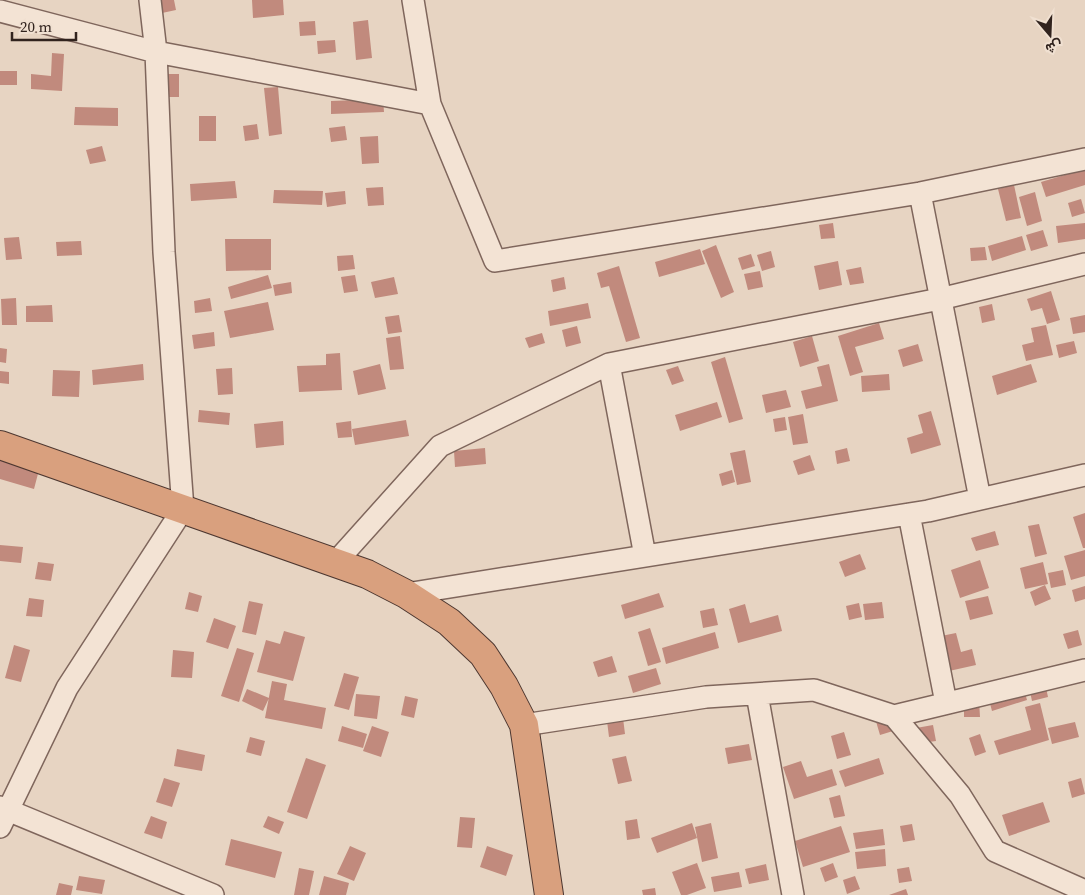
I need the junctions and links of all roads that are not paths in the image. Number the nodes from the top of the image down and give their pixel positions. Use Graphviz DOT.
graph roads {
  1 [pos="150,0"];
  2 [pos="413,0"];
  3 [pos="0,11"];
  4 [pos="156,52"];
  5 [pos="430,104"];
  6 [pos="1085,159"];
  7 [pos="920,193"];
  8 [pos="1085,264"];
  9 [pos="940,299"];
  10 [pos="609,364"];
  11 [pos="0,445"];
  12 [pos="1085,475"];
  13 [pos="980,499"];
  14 [pos="183,509"];
  15 [pos="909,514"];
  16 [pos="645,556"];
  17 [pos="335,562"];
  18 [pos="406,594"];
  19 [pos="1085,670"];
  20 [pos="757,694"];
  21 [pos="946,703"];
  22 [pos="894,716"];
  23 [pos="524,725"];
  24 [pos="2,815"];
  25 [pos="168,886"];
  26 [pos="1085,891"];
  27 [pos="213,895"];
  28 [pos="549,895"];
  29 [pos="792,895"];
  1 -- 4 [label="street"];
  2 -- 5 [label="street"];
  3 -- 4 [label="street"];
  4 -- 5 [label="street"];
  4 -- 14 [label="street"];
  5 -- 7 [label="street"];
  6 -- 7 [label="street"];
  7 -- 9 [label="street"];
  8 -- 9 [label="street"];
  9 -- 10 [label="street"];
  9 -- 13 [label="street"];
  10 -- 16 [label="street"];
  10 -- 17 [label="street"];
  11 -- 14 [label="highway"];
  12 -- 13 [label="street"];
  13 -- 15 [label="street"];
  14 -- 17 [label="highway"];
  14 -- 24 [label="street"];
  15 -- 16 [label="street"];
  15 -- 21 [label="street"];
  16 -- 18 [label="street"];
  17 -- 18 [label="highway"];
  18 -- 23 [label="highway"];
  19 -- 21 [label="street"];
  20 -- 22 [label="street"];
  20 -- 23 [label="street"];
  20 -- 29 [label="street"];
  21 -- 22 [label="street"];
  22 -- 26 [label="street"];
  23 -- 28 [label="highway"];
  24 -- 25 [label="street"];
  25 -- 27 [label="street"];
}
